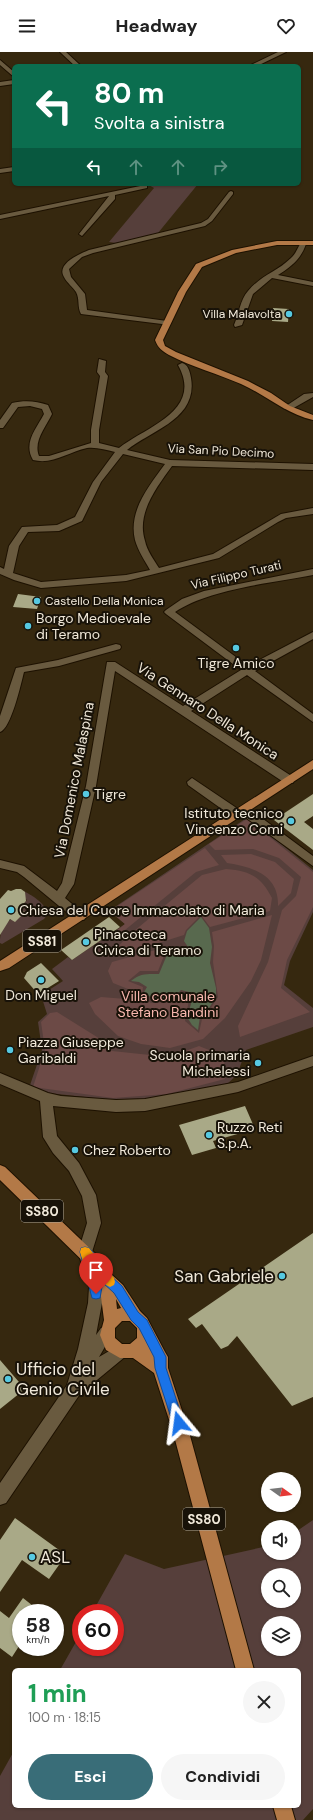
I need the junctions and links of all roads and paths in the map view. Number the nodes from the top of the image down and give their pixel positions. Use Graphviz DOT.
graph roads {
  1 [pos="63,52"];
  2 [pos="283,52"];
  3 [pos="0,62"];
  4 [pos="76,64"];
  5 [pos="255,64"];
  6 [pos="12,74"];
  7 [pos="12,82"];
  8 [pos="0,84"];
  9 [pos="12,169"];
  10 [pos="0,171"];
  11 [pos="145,187"];
  12 [pos="231,193"];
  13 [pos="111,194"];
  14 [pos="0,217"];
  15 [pos="82,234"];
  16 [pos="313,243"];
  17 [pos="303,244"];
  18 [pos="269,275"];
  19 [pos="313,284"];
  20 [pos="169,319"];
  21 [pos="238,325"];
  22 [pos="102,361"];
  23 [pos="182,365"];
  24 [pos="313,395"];
  25 [pos="286,408"];
  26 [pos="313,418"];
  27 [pos="0,426"];
  28 [pos="95,445"];
  29 [pos="121,451"];
  30 [pos="170,463"];
  31 [pos="313,467"];
  32 [pos="313,511"];
  33 [pos="4,572"];
  34 [pos="156,572"];
  35 [pos="313,572"];
  36 [pos="313,635"];
  37 [pos="116,647"];
  38 [pos="111,664"];
  39 [pos="248,670"];
  40 [pos="183,711"];
  41 [pos="313,719"];
  42 [pos="0,727"];
  43 [pos="313,764"];
  44 [pos="288,780"];
  45 [pos="192,782"];
  46 [pos="240,812"];
  47 [pos="313,862"];
  48 [pos="0,864"];
  49 [pos="58,898"];
  50 [pos="80,917"];
  51 [pos="2,967"];
  52 [pos="313,1061"];
  53 [pos="0,1078"];
  54 [pos="46,1098"];
  55 [pos="0,1171"];
  56 [pos="85,1252"];
  57 [pos="106,1279"];
  58 [pos="134,1316"];
  59 [pos="109,1327"];
  60 [pos="145,1330"];
  61 [pos="128,1351"];
  62 [pos="160,1368"];
  63 [pos="74,1389"];
  64 [pos="1,1491"];
  65 [pos="244,1668"];
  66 [pos="283,1808"];
  67 [pos="286,1820"];
  1 -- 4 [label="street"];
  2 -- 5 [label="street"];
  3 -- 6 [label="street"];
  7 -- 8 [label="street"];
  9 -- 10 [label="street"];
  11 -- 13 [label="street"];
  12 -- 20 [label="street"];
  13 -- 14 [label="street"];
  13 -- 15 [label="street"];
  16 -- 17 [label="main road"];
  17 -- 18 [label="street"];
  17 -- 20 [label="main road"];
  18 -- 19 [label="street"];
  18 -- 21 [label="street"];
  20 -- 25 [label="main road"];
  22 -- 28 [label="street"];
  23 -- 29 [label="street"];
  24 -- 25 [label="street"];
  25 -- 26 [label="main road"];
  27 -- 28 [label="street"];
  28 -- 29 [label="street, Via San Pio Decimo"];
  29 -- 30 [label="street, Via San Pio Decimo"];
  29 -- 33 [label="street"];
  30 -- 31 [label="street, Via San Pio Decimo"];
  30 -- 34 [label="street"];
  32 -- 34 [label="street"];
  33 -- 34 [label="street"];
  35 -- 39 [label="street, Via Filippo Turati"];
  36 -- 39 [label="street"];
  37 -- 42 [label="street"];
  38 -- 40 [label="street, Via Gennaro Della Monica"];
  38 -- 49 [label="street, Via Domenico Malaspina"];
  39 -- 40 [label="street"];
  39 -- 41 [label="street"];
  40 -- 44 [label="street, Via Gennaro Della Monica"];
  43 -- 44 [label="main road, SS81"];
  44 -- 46 [label="main road, SS81"];
  45 -- 46 [label="street"];
  46 -- 47 [label="street"];
  46 -- 50 [label="main road, SS81"];
  48 -- 49 [label="street"];
  49 -- 50 [label="street"];
  50 -- 51 [label="main road, SS81"];
  52 -- 54 [label="street"];
  53 -- 54 [label="street"];
  54 -- 56 [label="street"];
  55 -- 56 [label="main road, SS80"];
  56 -- 57 [label="main road, SS80"];
  56 -- 63 [label="street"];
  57 -- 58 [label="main road, SS80"];
  57 -- 59 [label="main road, SS80"];
  58 -- 59 [label="main road"];
  58 -- 60 [label="main road, SS80"];
  59 -- 61 [label="main road, SS80"];
  59 -- 63 [label="street"];
  60 -- 61 [label="main road"];
  60 -- 62 [label="main road, SS80"];
  61 -- 62 [label="main road, SS80"];
  61 -- 63 [label="street"];
  62 -- 65 [label="main road, SS80"];
  63 -- 64 [label="street"];
  66 -- 67 [label="main road"];
}
